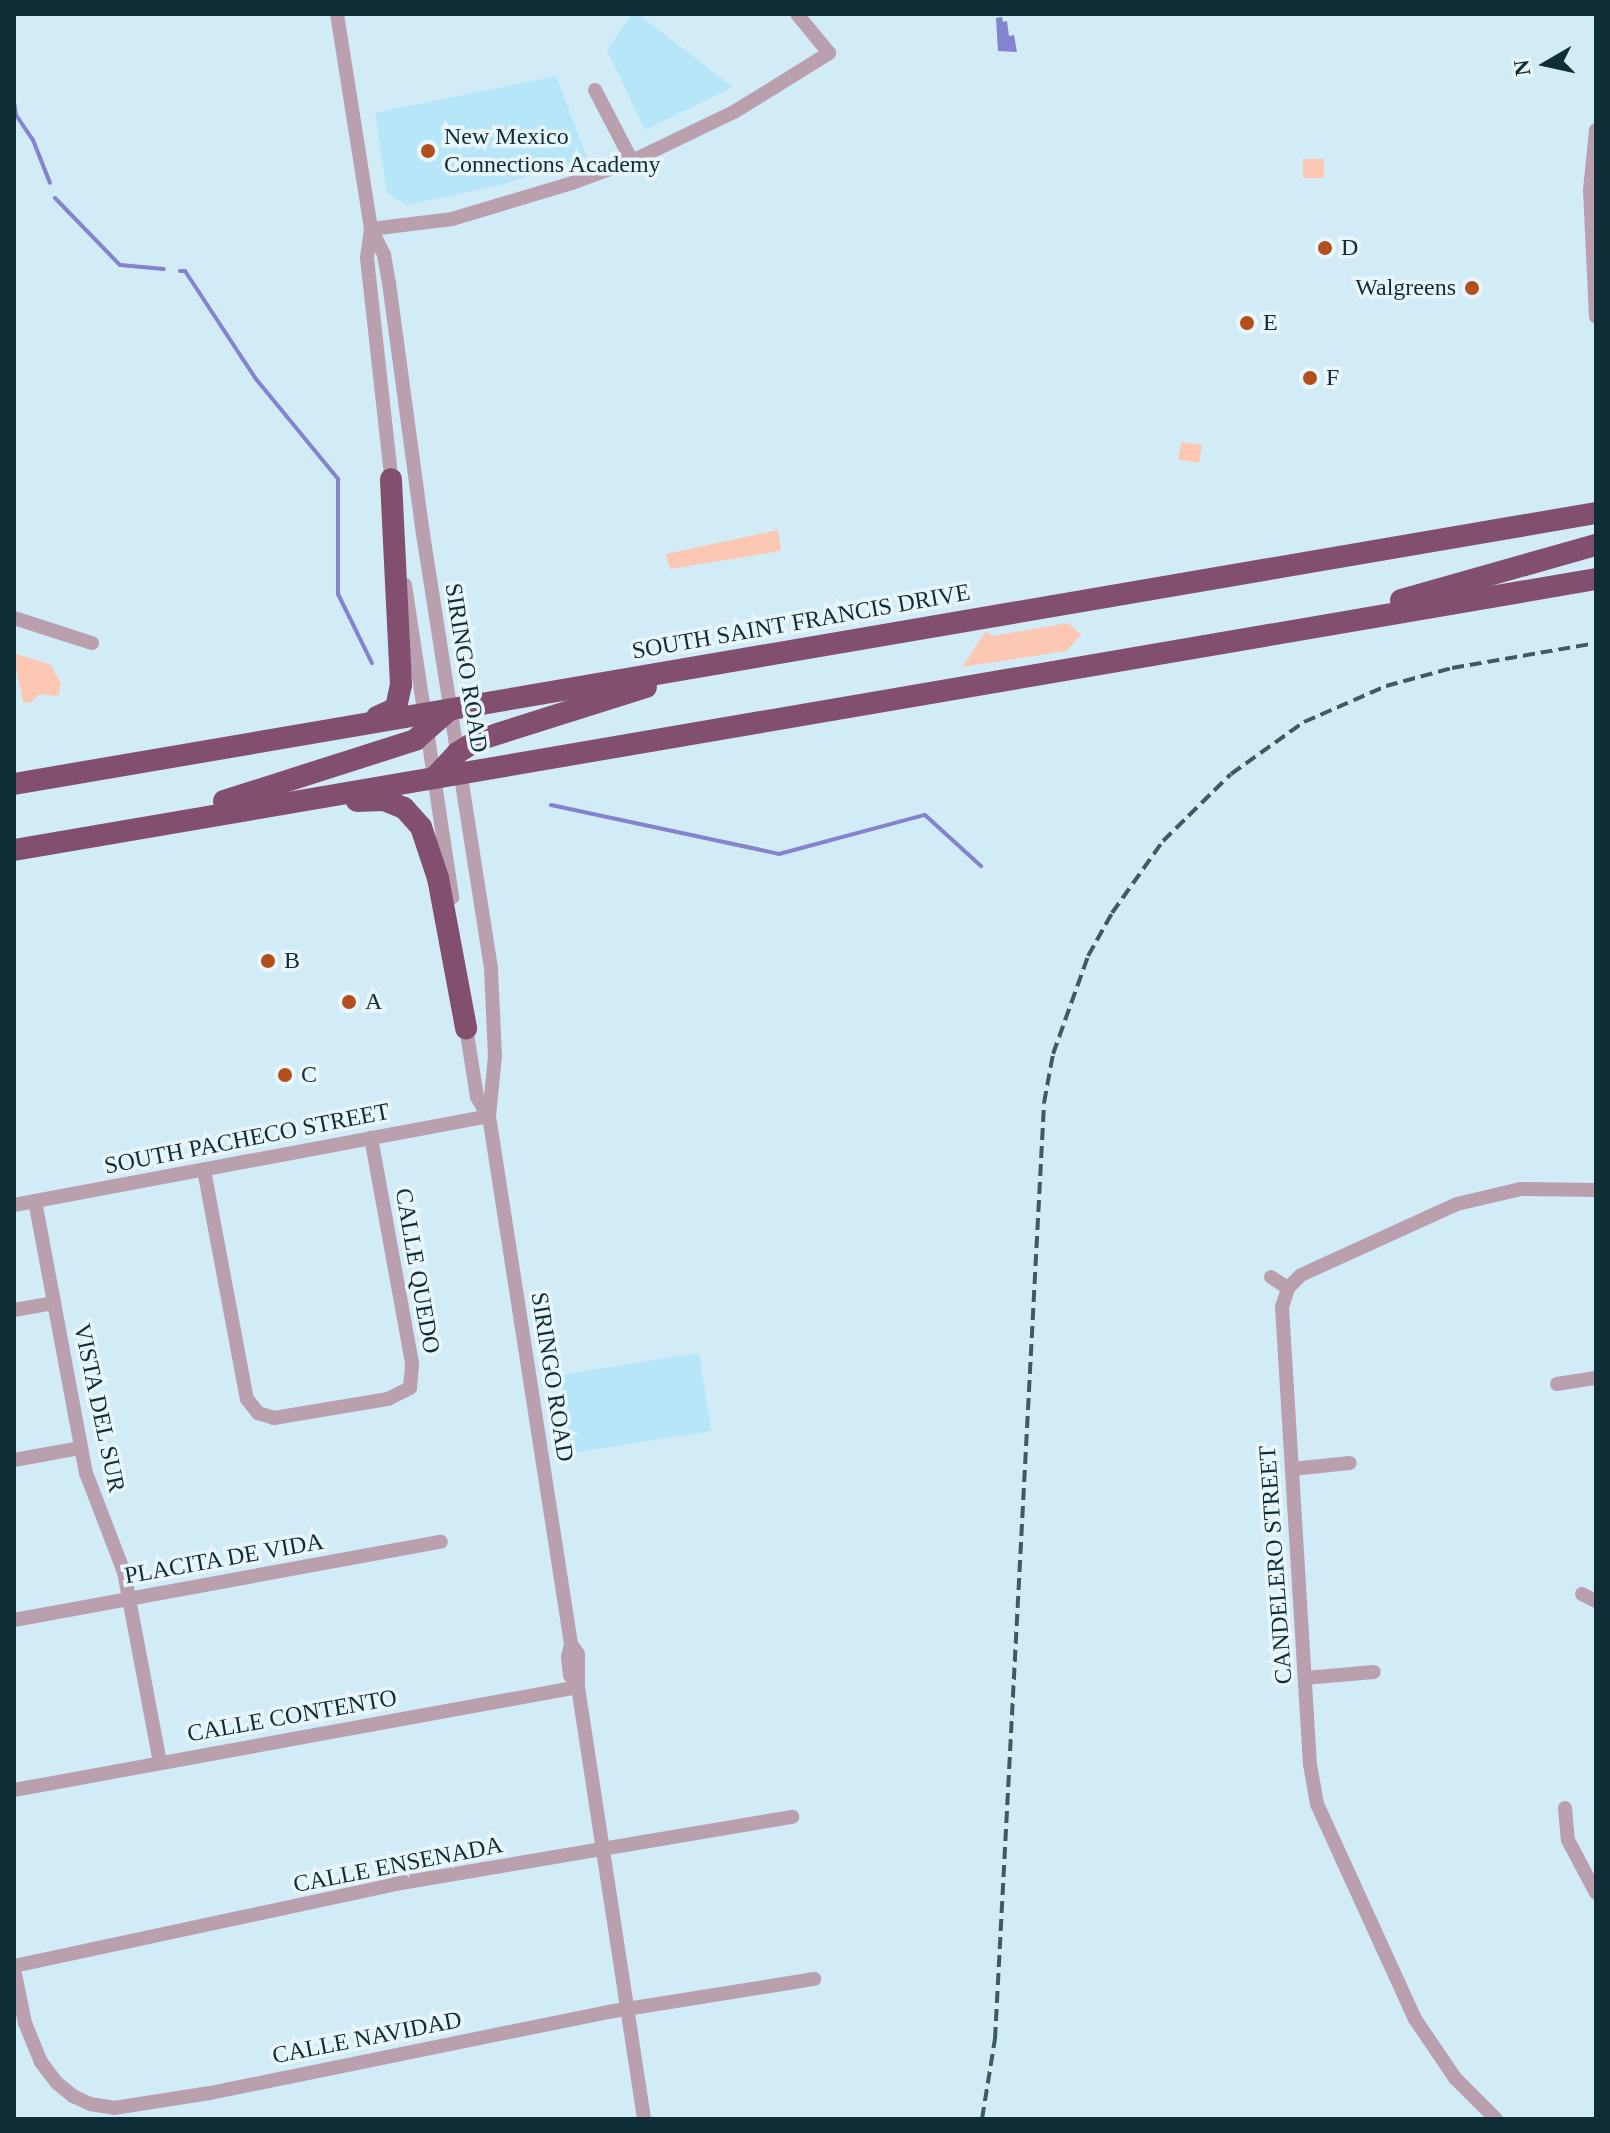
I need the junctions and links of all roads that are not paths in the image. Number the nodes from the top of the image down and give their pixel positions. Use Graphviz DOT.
graph roads {
  1 [pos="337,14"];
  2 [pos="797,14"];
  3 [pos="595,90"];
  4 [pos="1596,130"];
  5 [pos="632,161"];
  6 [pos="1594,190"];
  7 [pos="371,229"];
  8 [pos="1596,317"];
  9 [pos="391,479"];
  10 [pos="1596,513"];
  11 [pos="1596,545"];
  12 [pos="1596,579"];
  13 [pos="14,618"];
  14 [pos="1320,626"];
  15 [pos="92,643"];
  16 [pos="719,663"];
  17 [pos="449,710"];
  18 [pos="426,723"];
  19 [pos="363,724"];
  20 [pos="458,763"];
  21 [pos="434,778"];
  22 [pos="14,784"];
  23 [pos="240,811"];
  24 [pos="110,833"];
  25 [pos="14,850"];
  26 [pos="466,1028"];
  27 [pos="489,1116"];
  28 [pos="371,1138"];
  29 [pos="204,1170"];
  30 [pos="1596,1190"];
  31 [pos="35,1201"];
  32 [pos="14,1205"];
  33 [pos="1271,1277"];
  34 [pos="1288,1288"];
  35 [pos="54,1303"];
  36 [pos="14,1310"];
  37 [pos="1596,1378"];
  38 [pos="1557,1384"];
  39 [pos="81,1448"];
  40 [pos="14,1460"];
  41 [pos="1350,1463"];
  42 [pos="1292,1469"];
  43 [pos="441,1542"];
  44 [pos="1582,1594"];
  45 [pos="129,1599"];
  46 [pos="1596,1601"];
  47 [pos="14,1620"];
  48 [pos="1374,1672"];
  49 [pos="1305,1678"];
  50 [pos="578,1687"];
  51 [pos="160,1763"];
  52 [pos="14,1790"];
  53 [pos="1565,1808"];
  54 [pos="792,1817"];
  55 [pos="602,1849"];
  56 [pos="1596,1893"];
  57 [pos="14,1968"];
  58 [pos="814,1979"];
  59 [pos="627,2009"];
  60 [pos="644,2119"];
  61 [pos="1496,2119"];
  1 -- 7 [label="street, SIRINGO ROAD"];
  2 -- 5 [label="street"];
  3 -- 5 [label="street"];
  4 -- 6 [label="street"];
  5 -- 7 [label="street"];
  6 -- 8 [label="street"];
  7 -- 9 [label="street, SIRINGO ROAD"];
  7 -- 17 [label="street, SIRINGO ROAD"];
  9 -- 18 [label="street, SIRINGO ROAD"];
  9 -- 19 [label="highway"];
  10 -- 16 [label="highway, SOUTH SAINT FRANCIS DRIVE"];
  11 -- 14 [label="highway"];
  12 -- 14 [label="highway"];
  13 -- 15 [label="street"];
  14 -- 20 [label="highway"];
  16 -- 17 [label="highway, SOUTH SAINT FRANCIS DRIVE"];
  16 -- 20 [label="highway"];
  17 -- 18 [label="highway, SOUTH SAINT FRANCIS DRIVE"];
  17 -- 20 [label="street, SIRINGO ROAD"];
  18 -- 19 [label="highway, SOUTH SAINT FRANCIS DRIVE"];
  18 -- 21 [label="street, SIRINGO ROAD"];
  18 -- 24 [label="highway"];
  19 -- 22 [label="highway, SOUTH SAINT FRANCIS DRIVE"];
  20 -- 21 [label="highway"];
  20 -- 27 [label="street, SIRINGO ROAD"];
  21 -- 23 [label="highway"];
  21 -- 26 [label="street, SIRINGO ROAD"];
  23 -- 24 [label="highway"];
  23 -- 26 [label="highway"];
  24 -- 25 [label="highway"];
  26 -- 27 [label="street, SIRINGO ROAD"];
  27 -- 28 [label="street, SOUTH PACHECO STREET"];
  27 -- 50 [label="street, SIRINGO ROAD"];
  28 -- 29 [label="street, SOUTH PACHECO STREET"];
  28 -- 29 [label="street, CALLE QUEDO"];
  29 -- 31 [label="street, SOUTH PACHECO STREET"];
  30 -- 34 [label="street"];
  31 -- 32 [label="street, SOUTH PACHECO STREET"];
  31 -- 35 [label="street, VISTA DEL SUR"];
  33 -- 34 [label="street"];
  34 -- 42 [label="street, CANDELERO STREET"];
  35 -- 36 [label="street"];
  35 -- 39 [label="street, VISTA DEL SUR"];
  37 -- 38 [label="street"];
  39 -- 40 [label="street"];
  39 -- 45 [label="street, VISTA DEL SUR"];
  41 -- 42 [label="street"];
  42 -- 49 [label="street, CANDELERO STREET"];
  43 -- 45 [label="street, PLACITA DE VIDA"];
  44 -- 46 [label="street"];
  45 -- 47 [label="street, PLACITA DE VIDA"];
  45 -- 51 [label="street, VISTA DEL SUR"];
  48 -- 49 [label="street"];
  49 -- 61 [label="street, CANDELERO STREET"];
  50 -- 51 [label="street, CALLE CONTENTO"];
  50 -- 55 [label="street, SIRINGO ROAD"];
  51 -- 52 [label="street, CALLE CONTENTO"];
  53 -- 56 [label="street"];
  54 -- 55 [label="street, CALLE ENSENADA"];
  55 -- 57 [label="street, CALLE ENSENADA"];
  55 -- 59 [label="street, SIRINGO ROAD"];
  57 -- 59 [label="street, CALLE NAVIDAD"];
  58 -- 59 [label="street, CALLE NAVIDAD"];
  59 -- 60 [label="street, SIRINGO ROAD"];
}
